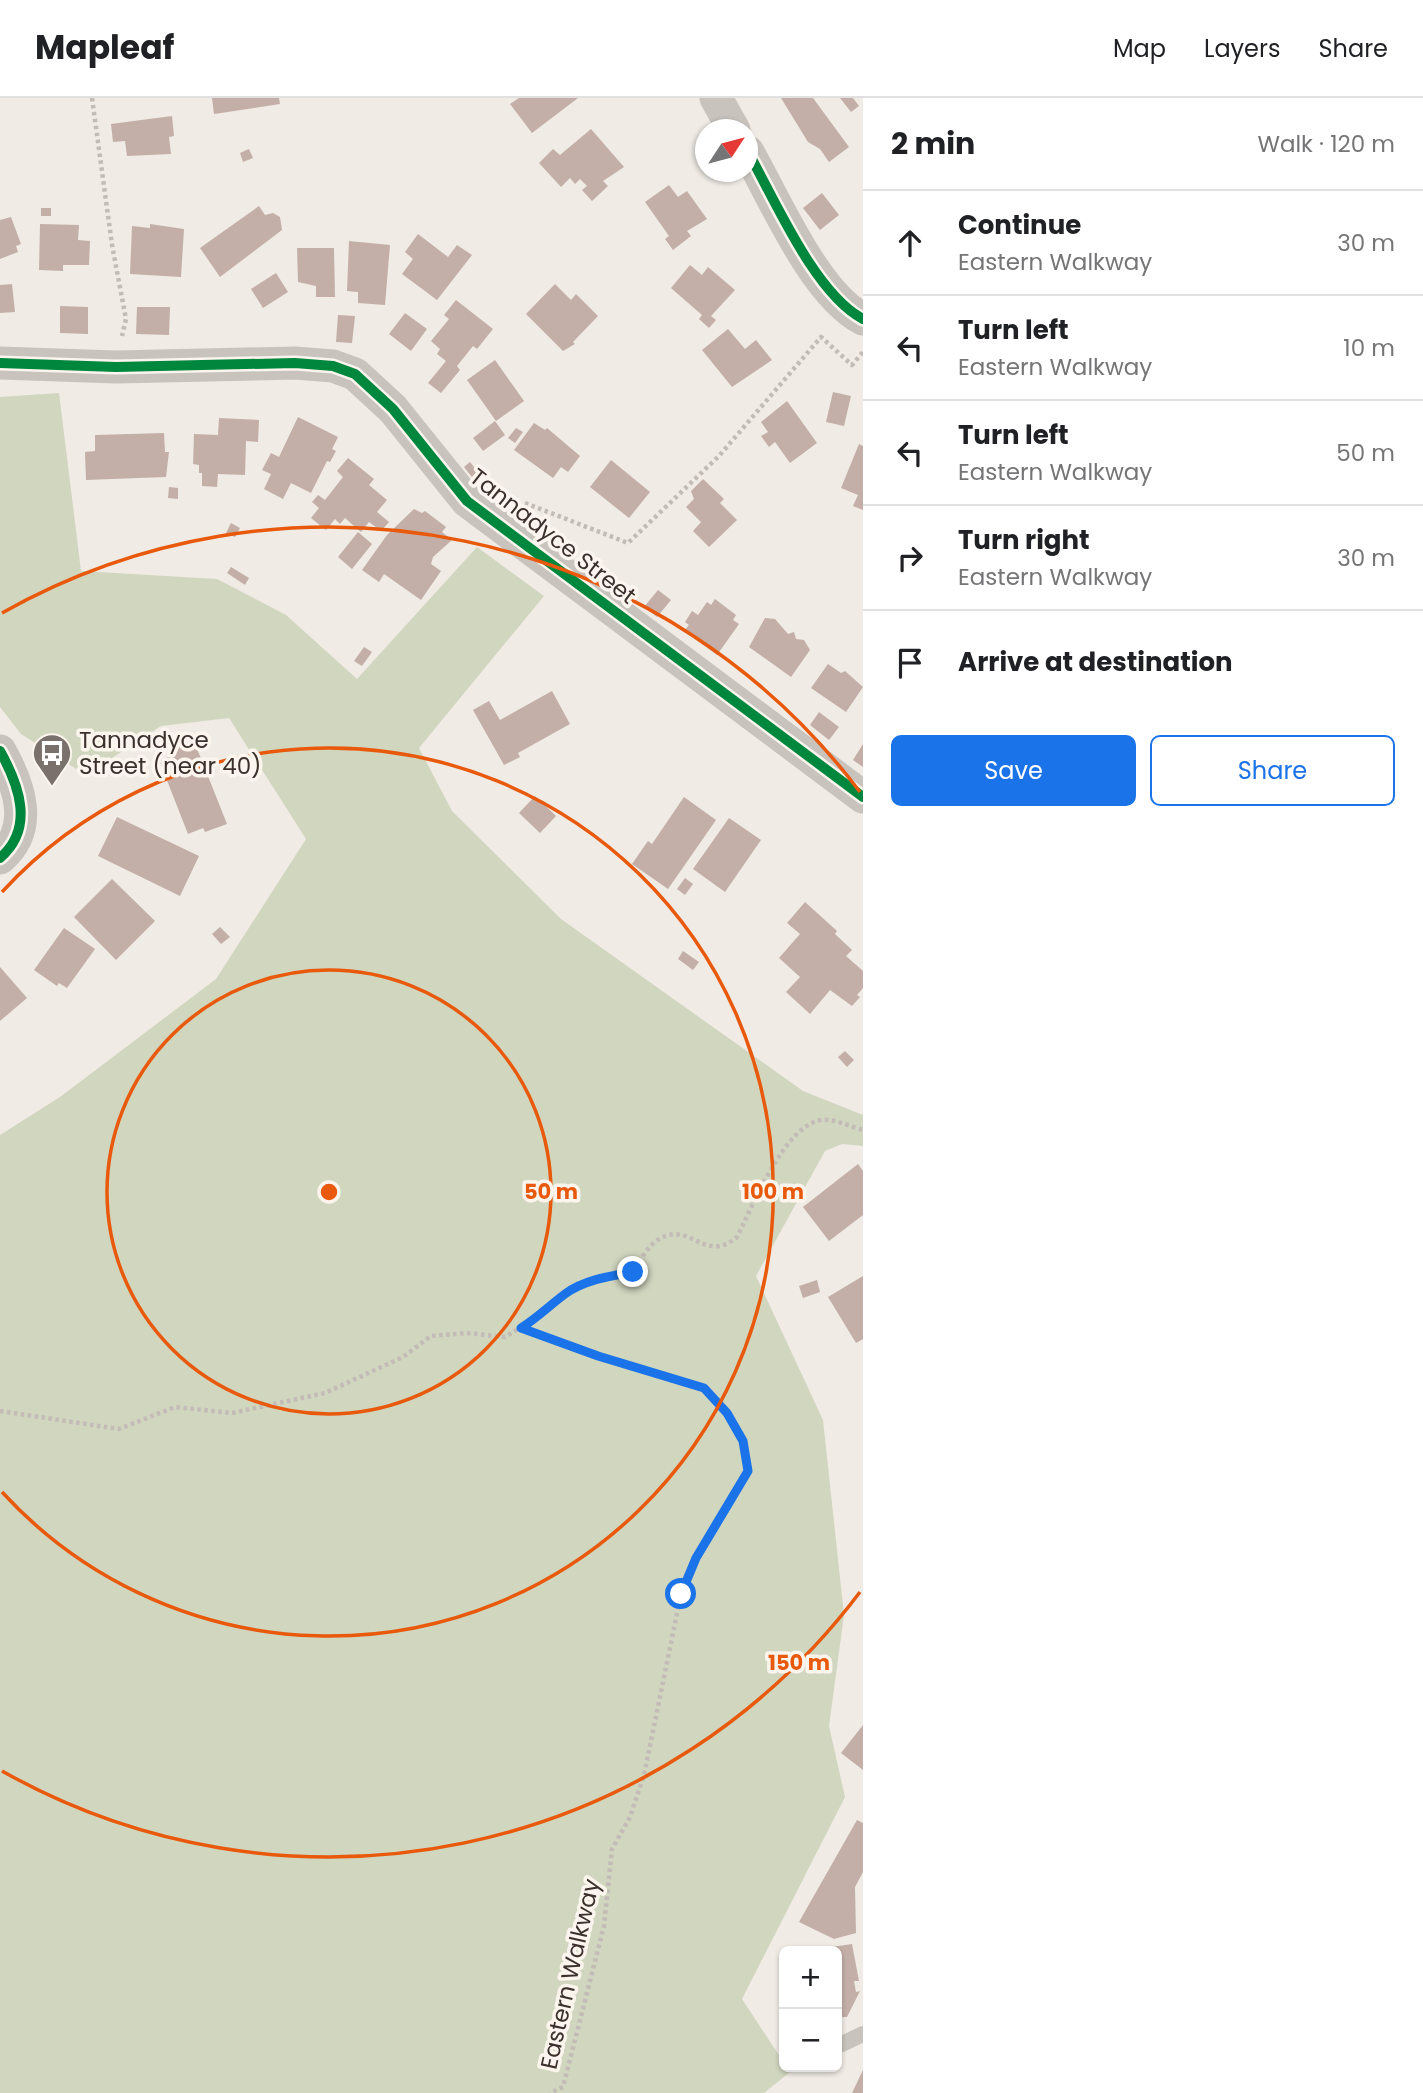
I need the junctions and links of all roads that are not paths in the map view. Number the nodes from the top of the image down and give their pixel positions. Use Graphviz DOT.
graph roads {
  1 [pos="716,98"];
  2 [pos="728,119"];
  3 [pos="758,171"];
  4 [pos="863,319"];
  5 [pos="0,363"];
  6 [pos="0,751"];
  7 [pos="863,797"];
  8 [pos="0,858"];
  9 [pos="863,2034"];
  10 [pos="842,2044"];
  1 -- 2 [label="street"];
  3 -- 4 [label="street"];
  5 -- 7 [label="street, Tannadyce Street"];
  6 -- 8 [label="street"];
  9 -- 10 [label="lane"];
}
